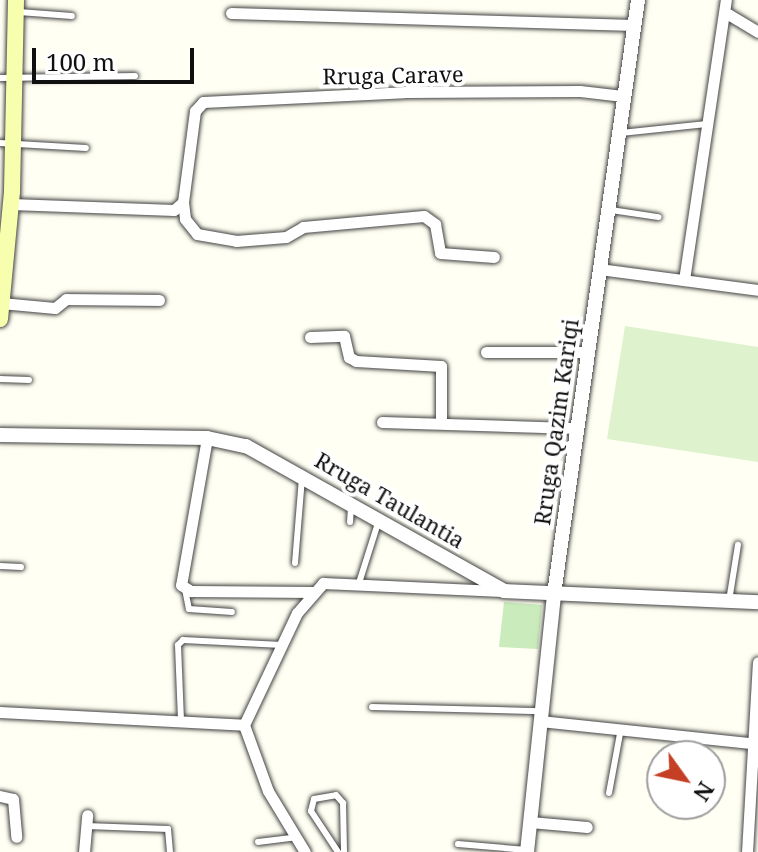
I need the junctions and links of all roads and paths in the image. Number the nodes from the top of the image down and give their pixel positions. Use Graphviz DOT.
graph roads {
  1 [pos="638,0"];
  2 [pos="726,0"];
  3 [pos="16,6"];
  4 [pos="231,13"];
  5 [pos="728,14"];
  6 [pos="72,16"];
  7 [pos="634,25"];
  8 [pos="758,32"];
  9 [pos="135,76"];
  10 [pos="7,79"];
  11 [pos="623,96"];
  12 [pos="707,124"];
  13 [pos="618,133"];
  14 [pos="6,143"];
  15 [pos="86,148"];
  16 [pos="6,178"];
  17 [pos="183,202"];
  18 [pos="11,204"];
  19 [pos="607,209"];
  20 [pos="658,217"];
  21 [pos="4,224"];
  22 [pos="494,257"];
  23 [pos="599,269"];
  24 [pos="684,280"];
  25 [pos="758,290"];
  26 [pos="159,300"];
  27 [pos="0,308"];
  28 [pos="310,337"];
  29 [pos="486,352"];
  30 [pos="587,352"];
  31 [pos="0,379"];
  32 [pos="29,380"];
  33 [pos="382,422"];
  34 [pos="441,423"];
  35 [pos="577,428"];
  36 [pos="0,435"];
  37 [pos="207,438"];
  38 [pos="302,474"];
  39 [pos="351,503"];
  40 [pos="369,519"];
  41 [pos="350,522"];
  42 [pos="738,545"];
  43 [pos="295,563"];
  44 [pos="0,566"];
  45 [pos="21,567"];
  46 [pos="359,583"];
  47 [pos="185,589"];
  48 [pos="504,591"];
  49 [pos="313,592"];
  50 [pos="554,594"];
  51 [pos="729,601"];
  52 [pos="758,602"];
  53 [pos="232,612"];
  54 [pos="282,645"];
  55 [pos="758,662"];
  56 [pos="372,707"];
  57 [pos="0,712"];
  58 [pos="540,716"];
  59 [pos="181,720"];
  60 [pos="244,725"];
  61 [pos="621,728"];
  62 [pos="756,743"];
  63 [pos="609,793"];
  64 [pos="0,796"];
  65 [pos="86,821"];
  66 [pos="530,822"];
  67 [pos="587,827"];
  68 [pos="16,837"];
  69 [pos="296,837"];
  70 [pos="258,842"];
  71 [pos="458,844"];
  72 [pos="527,851"];
  73 [pos="84,852"];
  74 [pos="170,852"];
  75 [pos="305,852"];
  76 [pos="338,852"];
  77 [pos="344,852"];
  78 [pos="747,852"];
  1 -- 7 [label="street, Rruga Qazim Kariqi"];
  2 -- 5 [label="street"];
  3 -- 6 [label="lane"];
  3 -- 10 [label="main road"];
  4 -- 7 [label="street"];
  5 -- 8 [label="street"];
  5 -- 12 [label="street"];
  7 -- 11 [label="street, Rruga Qazim Kariqi"];
  9 -- 10 [label="lane"];
  10 -- 14 [label="main road"];
  11 -- 13 [label="street, Rruga Qazim Kariqi"];
  11 -- 17 [label="street, Rruga Carave"];
  12 -- 13 [label="lane"];
  12 -- 24 [label="street"];
  13 -- 19 [label="street, Rruga Qazim Kariqi"];
  14 -- 15 [label="lane"];
  14 -- 16 [label="main road"];
  16 -- 18 [label="main road"];
  17 -- 18 [label="street"];
  17 -- 22 [label="street"];
  18 -- 21 [label="main road"];
  19 -- 20 [label="lane"];
  19 -- 23 [label="street, Rruga Qazim Kariqi"];
  21 -- 27 [label="main road"];
  23 -- 24 [label="street"];
  23 -- 30 [label="street, Rruga Qazim Kariqi"];
  24 -- 25 [label="street"];
  26 -- 27 [label="street"];
  28 -- 34 [label="street"];
  29 -- 30 [label="street"];
  30 -- 35 [label="street, Rruga Qazim Kariqi"];
  31 -- 32 [label="lane"];
  33 -- 34 [label="street"];
  34 -- 35 [label="street"];
  35 -- 50 [label="street, Rruga Qazim Kariqi"];
  36 -- 37 [label="street, Rruga Taulantia"];
  37 -- 38 [label="street, Rruga Taulantia"];
  37 -- 47 [label="street"];
  38 -- 39 [label="street, Rruga Taulantia"];
  38 -- 43 [label="lane"];
  39 -- 40 [label="street, Rruga Taulantia"];
  39 -- 41 [label="lane"];
  40 -- 46 [label="lane"];
  40 -- 48 [label="street, Rruga Taulantia"];
  42 -- 51 [label="lane"];
  44 -- 45 [label="lane"];
  46 -- 48 [label="street"];
  46 -- 49 [label="street"];
  47 -- 49 [label="street"];
  47 -- 53 [label="lane"];
  48 -- 50 [label="street, Rruga Taulantia"];
  49 -- 54 [label="street"];
  50 -- 51 [label="street, Rruga Taulantia"];
  50 -- 58 [label="street, Rruga Qazim Kariqi"];
  51 -- 52 [label="street, Rruga Taulantia"];
  54 -- 59 [label="lane"];
  54 -- 60 [label="street"];
  55 -- 62 [label="street"];
  56 -- 58 [label="lane"];
  57 -- 59 [label="street"];
  58 -- 61 [label="street"];
  58 -- 66 [label="street, Rruga Qazim Kariqi"];
  59 -- 60 [label="street"];
  60 -- 69 [label="street"];
  61 -- 62 [label="street"];
  61 -- 63 [label="lane"];
  62 -- 78 [label="street"];
  64 -- 68 [label="street"];
  65 -- 73 [label="street"];
  65 -- 74 [label="lane"];
  66 -- 67 [label="street"];
  66 -- 72 [label="street, Rruga Qazim Kariqi"];
  69 -- 70 [label="lane"];
  69 -- 75 [label="street"];
  71 -- 72 [label="lane"];
  76 -- 77 [label="lane"];
}
